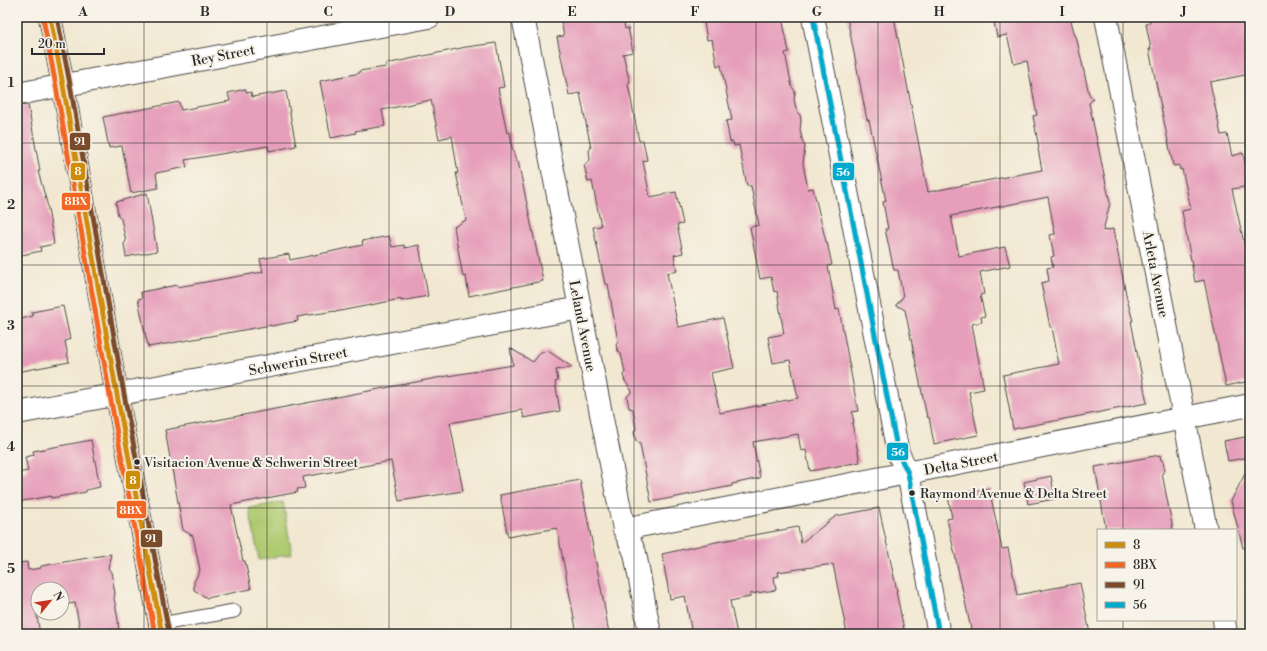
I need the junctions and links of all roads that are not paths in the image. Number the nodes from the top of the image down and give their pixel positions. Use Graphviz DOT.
graph roads {
  1 [pos="50,17"];
  2 [pos="429,17"];
  3 [pos="523,17"];
  4 [pos="813,17"];
  5 [pos="1106,17"];
  6 [pos="63,85"];
  7 [pos="17,94"];
  8 [pos="580,308"];
  9 [pos="118,395"];
  10 [pos="1250,405"];
  11 [pos="17,413"];
  12 [pos="1184,418"];
  13 [pos="908,473"];
  14 [pos="624,528"];
  15 [pos="1206,529"];
  16 [pos="234,611"];
  17 [pos="1224,621"];
  18 [pos="161,629"];
  19 [pos="650,634"];
  20 [pos="939,634"];
  21 [pos="1226,634"];
  1 -- 6 [label="street"];
  2 -- 6 [label="street, Rey Street"];
  3 -- 8 [label="street, Leland Avenue"];
  4 -- 13 [label="street"];
  5 -- 12 [label="street, Arleta Avenue"];
  6 -- 7 [label="street, Rey Street"];
  6 -- 9 [label="street"];
  8 -- 9 [label="street, Schwerin Street"];
  8 -- 14 [label="street, Leland Avenue"];
  9 -- 11 [label="street, Schwerin Street"];
  9 -- 18 [label="street"];
  10 -- 12 [label="street, Delta Street"];
  12 -- 13 [label="street, Delta Street"];
  12 -- 15 [label="street, Arleta Avenue"];
  13 -- 14 [label="street, Delta Street"];
  13 -- 20 [label="street"];
  14 -- 19 [label="street, Leland Avenue"];
  16 -- 18 [label="lane"];
  17 -- 21 [label="street"];
}
